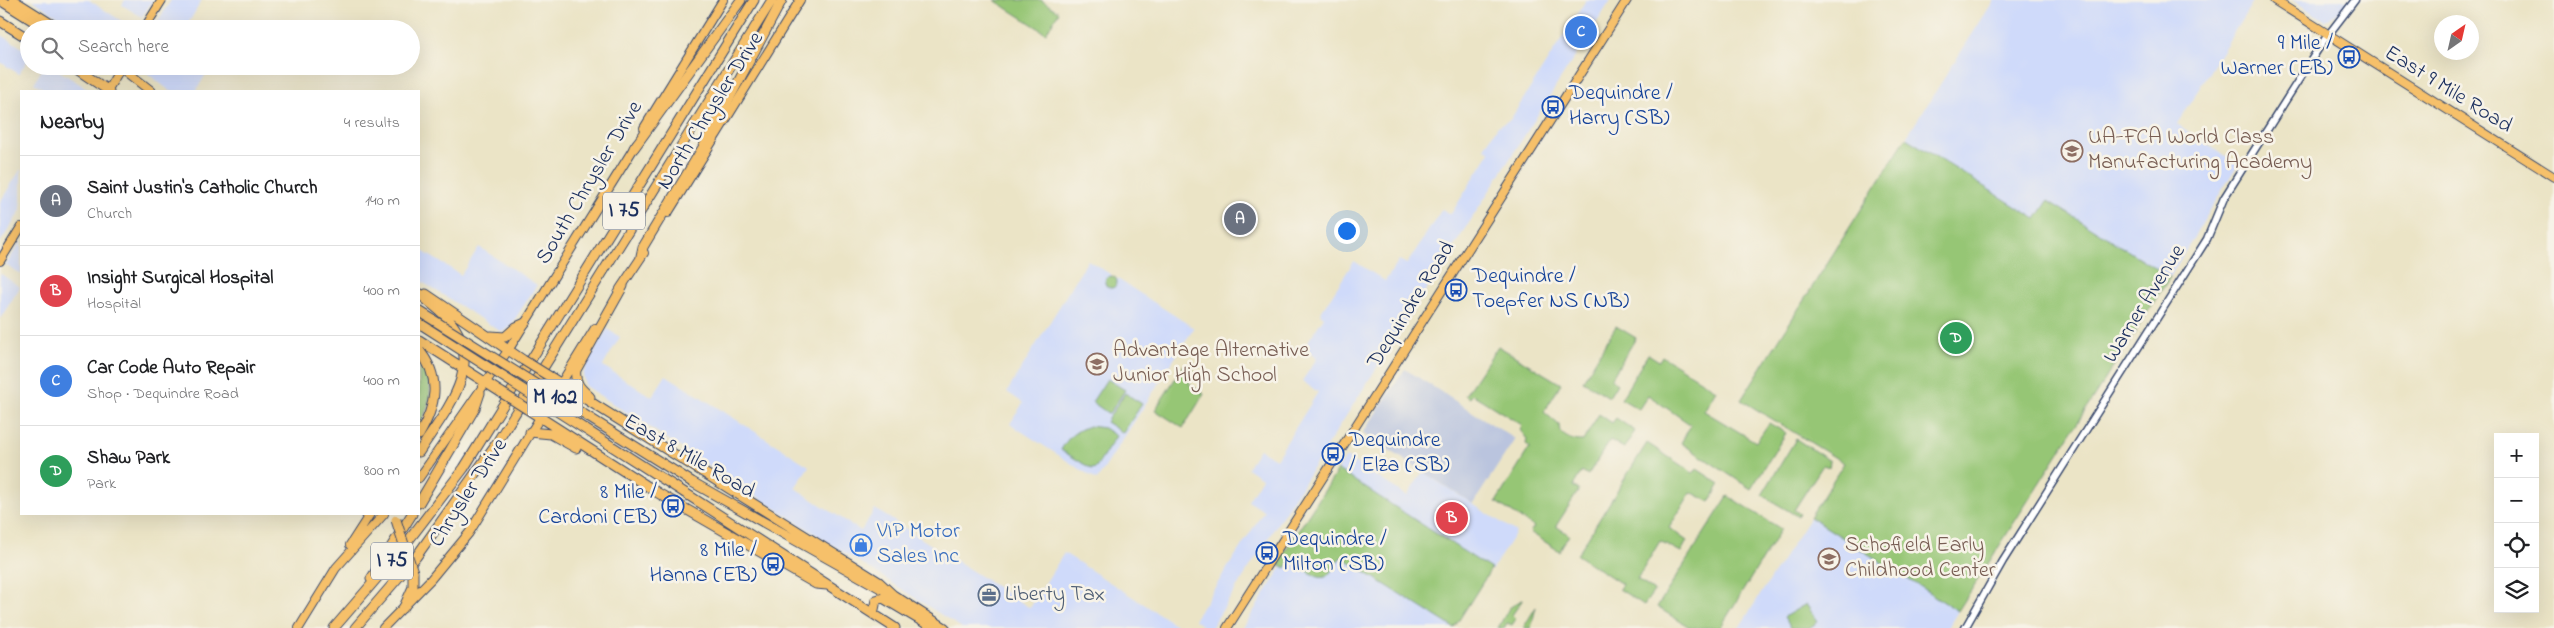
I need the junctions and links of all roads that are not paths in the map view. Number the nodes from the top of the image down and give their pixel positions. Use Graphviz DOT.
graph roads {
  1 [pos="0,0"];
  2 [pos="13,0"];
  3 [pos="162,0"];
  4 [pos="723,0"];
  5 [pos="741,0"];
  6 [pos="754,0"];
  7 [pos="772,0"];
  8 [pos="782,0"];
  9 [pos="800,0"];
  10 [pos="1627,0"];
  11 [pos="2274,0"];
  12 [pos="2355,0"];
  13 [pos="32,20"];
  14 [pos="45,20"];
  15 [pos="150,20"];
  16 [pos="0,21"];
  17 [pos="20,33"];
  18 [pos="2328,35"];
  19 [pos="85,75"];
  20 [pos="117,75"];
  21 [pos="131,75"];
  22 [pos="107,90"];
  23 [pos="109,90"];
  24 [pos="151,90"];
  25 [pos="634,148"];
  26 [pos="2554,177"];
  27 [pos="20,229"];
  28 [pos="641,256"];
  29 [pos="0,261"];
  30 [pos="623,286"];
  31 [pos="420,293"];
  32 [pos="420,293"];
  33 [pos="420,312"];
  34 [pos="420,324"];
  35 [pos="525,324"];
  36 [pos="488,335"];
  37 [pos="420,341"];
  38 [pos="509,350"];
  39 [pos="420,351"];
  40 [pos="464,369"];
  41 [pos="556,380"];
  42 [pos="487,383"];
  43 [pos="480,393"];
  44 [pos="611,415"];
  45 [pos="539,417"];
  46 [pos="530,432"];
  47 [pos="420,433"];
  48 [pos="420,450"];
  49 [pos="604,460"];
  50 [pos="420,477"];
  51 [pos="420,501"];
  52 [pos="369,515"];
  53 [pos="383,515"];
  54 [pos="411,515"];
  55 [pos="396,517"];
  56 [pos="336,568"];
  57 [pos="827,585"];
  58 [pos="893,595"];
  59 [pos="361,596"];
  60 [pos="404,607"];
  61 [pos="873,614"];
  62 [pos="299,628"];
  63 [pos="334,628"];
  64 [pos="355,628"];
  65 [pos="382,628"];
  66 [pos="895,628"];
  67 [pos="940,628"];
  68 [pos="945,628"];
  69 [pos="1227,628"];
  70 [pos="1965,628"];
  1 -- 13 [label="highway"];
  2 -- 14 [label="highway"];
  3 -- 15 [label="main road"];
  4 -- 25 [label="main road, South Chrysler Drive"];
  5 -- 25 [label="highway"];
  6 -- 59 [label="highway, I 75"];
  7 -- 64 [label="highway, I 75"];
  8 -- 28 [label="highway"];
  9 -- 28 [label="main road, North Chrysler Drive"];
  10 -- 69 [label="main road, Dequindre Road"];
  11 -- 18 [label="main road, East 9 Mile Road"];
  12 -- 18 [label="street, Warner Avenue"];
  16 -- 17 [label="highway"];
  18 -- 26 [label="main road, East 9 Mile Road"];
  18 -- 70 [label="street, Warner Avenue"];
  19 -- 22 [label="highway"];
  20 -- 23 [label="main road"];
  21 -- 24 [label="highway"];
  25 -- 35 [label="main road, South Chrysler Drive"];
  27 -- 29 [label="main road"];
  28 -- 30 [label="main road, North Chrysler Drive"];
  30 -- 41 [label="main road, North Chrysler Drive"];
  30 -- 44 [label="highway"];
  31 -- 36 [label="highway"];
  32 -- 40 [label="highway"];
  33 -- 58 [label="highway, East 8 Mile Road / M 102, bridge"];
  34 -- 57 [label="highway, East 8 Mile Road / M 102, bridge"];
  35 -- 36 [label="highway"];
  35 -- 38 [label="main road, South Chrysler Drive"];
  36 -- 38 [label="highway"];
  37 -- 40 [label="highway, East 8 Mile Road"];
  38 -- 41 [label="highway, bridge"];
  38 -- 42 [label="main road, South Chrysler Drive"];
  39 -- 47 [label="highway"];
  40 -- 42 [label="highway, East 8 Mile Road"];
  40 -- 48 [label="highway"];
  41 -- 44 [label="highway"];
  41 -- 45 [label="main road, North Chrysler Drive"];
  42 -- 43 [label="main road"];
  42 -- 45 [label="highway, East 8 Mile Road, bridge"];
  43 -- 50 [label="main road"];
  43 -- 51 [label="highway"];
  44 -- 58 [label="highway"];
  45 -- 46 [label="main road, Chrysler Drive"];
  45 -- 49 [label="highway, East 8 Mile Road"];
  46 -- 49 [label="highway"];
  46 -- 60 [label="main road, Chrysler Drive"];
  49 -- 57 [label="highway, East 8 Mile Road"];
  52 -- 56 [label="main road"];
  53 -- 56 [label="main road"];
  54 -- 59 [label="highway"];
  55 -- 60 [label="highway, bridge"];
  56 -- 62 [label="main road"];
  57 -- 61 [label="highway, East 8 Mile Road / M 102"];
  58 -- 68 [label="highway, East 8 Mile Road / M 102"];
  59 -- 63 [label="highway, I 75"];
  60 -- 65 [label="main road, Chrysler Drive"];
  61 -- 66 [label="highway, East 8 Mile Road / M 102"];
  61 -- 67 [label="highway"];
}
